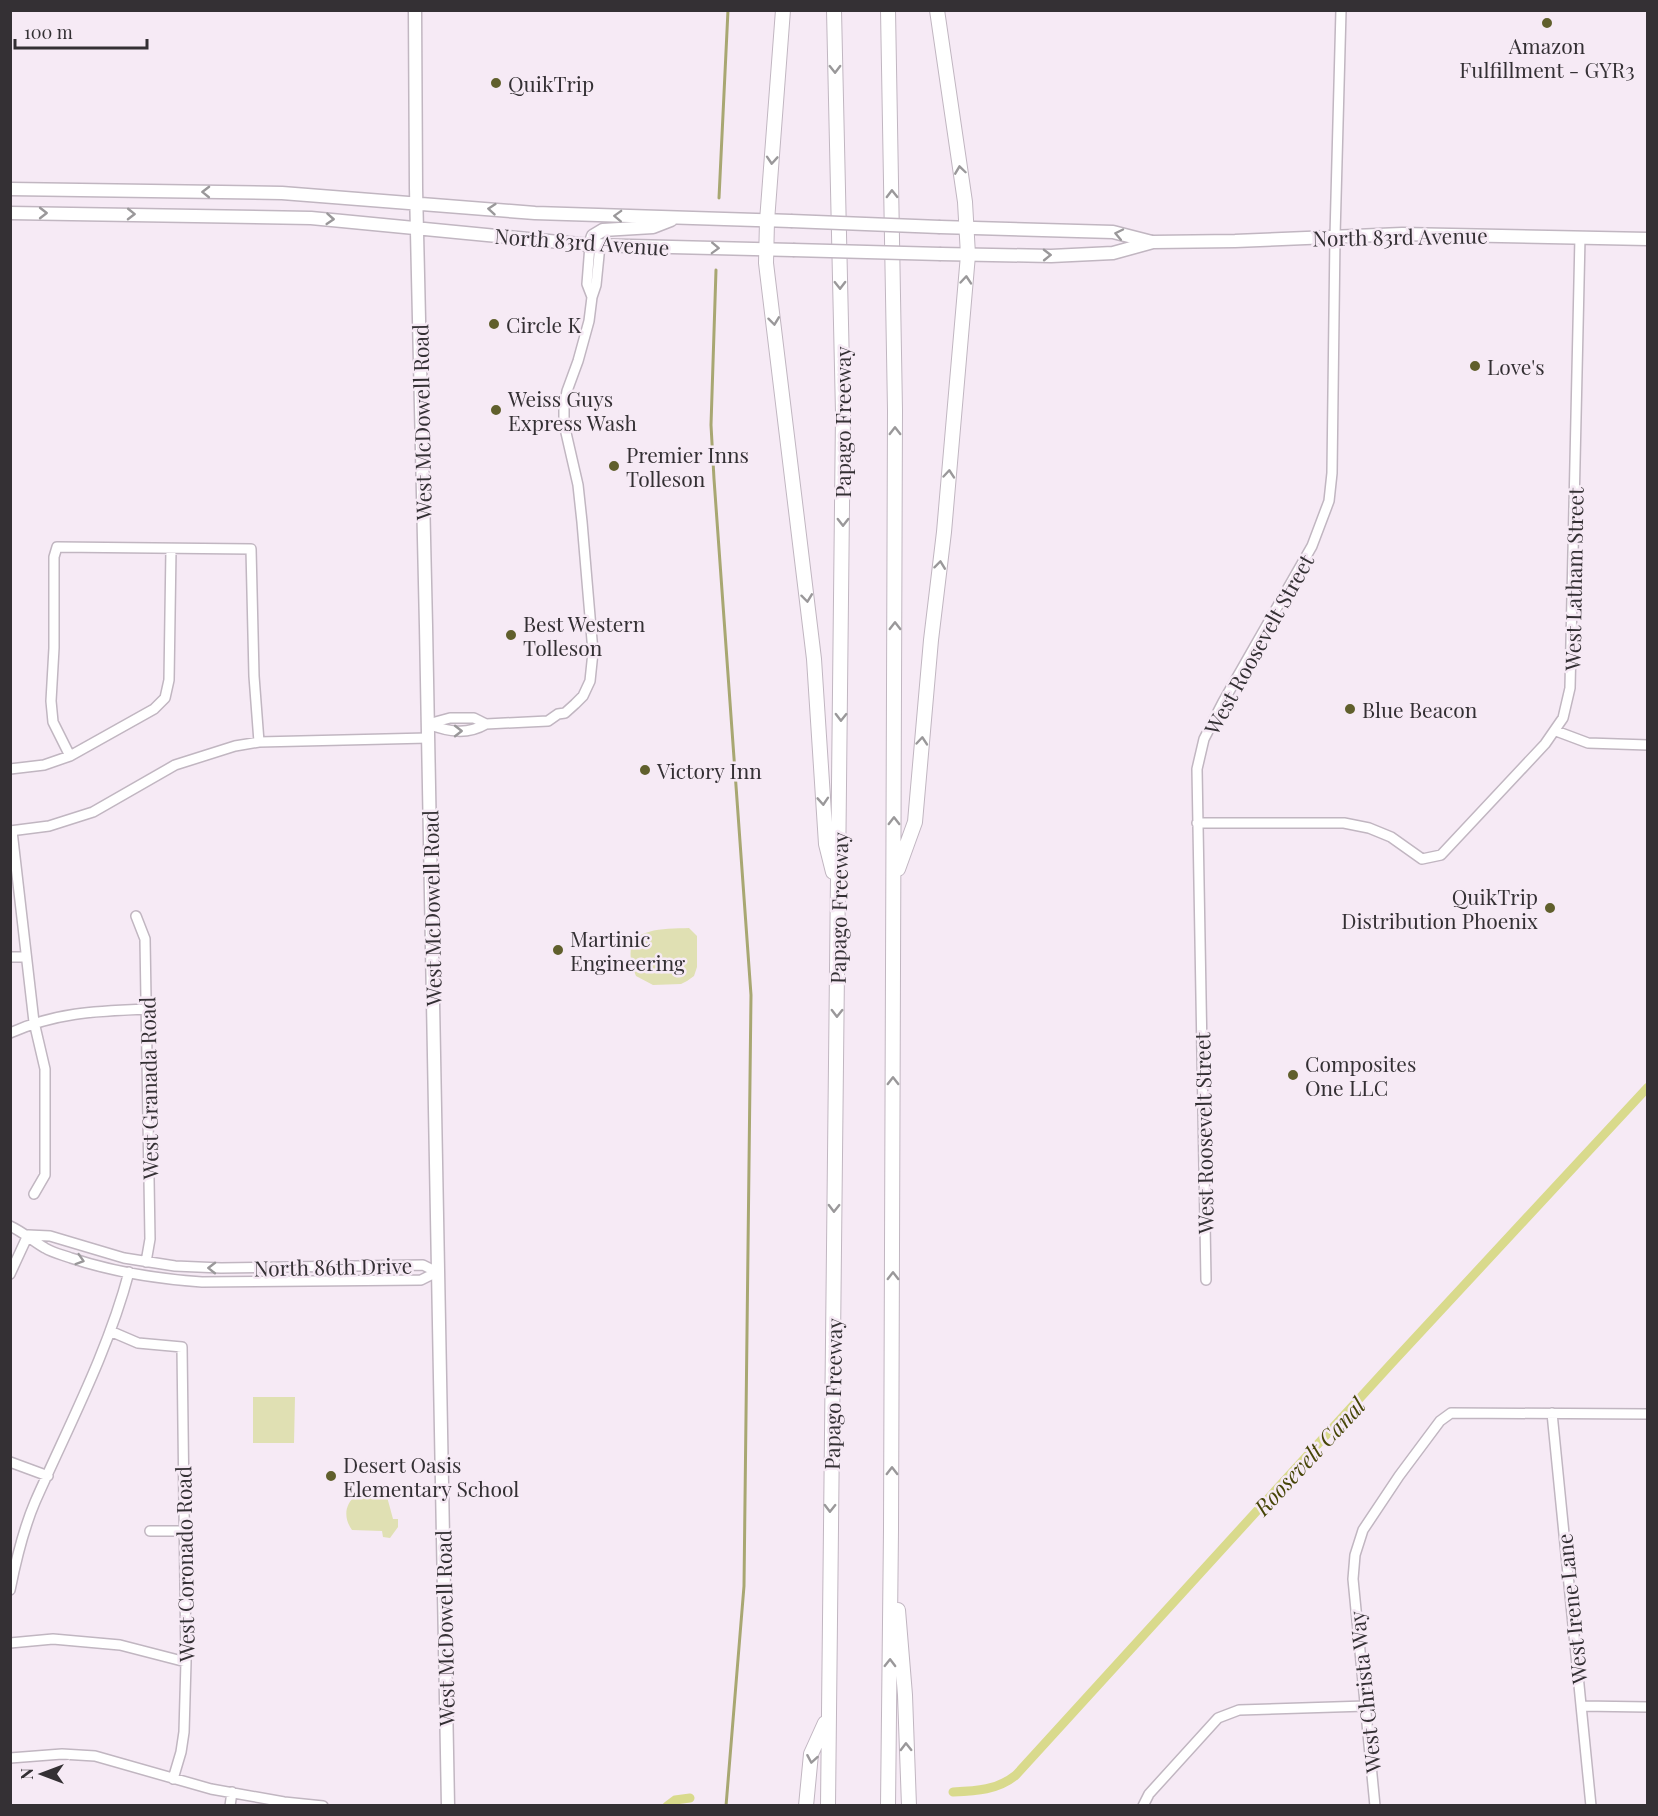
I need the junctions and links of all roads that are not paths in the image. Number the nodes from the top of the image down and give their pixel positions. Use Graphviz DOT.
graph roads {
  1 [pos="415,10"];
  2 [pos="783,10"];
  3 [pos="834,10"];
  4 [pos="888,10"];
  5 [pos="937,10"];
  6 [pos="1341,10"];
  7 [pos="10,189"];
  8 [pos="76,190"];
  9 [pos="416,203"];
  10 [pos="10,213"];
  11 [pos="76,213"];
  12 [pos="674,218"];
  13 [pos="767,220"];
  14 [pos="417,227"];
  15 [pos="967,228"];
  16 [pos="1335,236"];
  17 [pos="1580,237"];
  18 [pos="1647,239"];
  19 [pos="1153,242"];
  20 [pos="595,245"];
  21 [pos="766,249"];
  22 [pos="968,255"];
  23 [pos="171,549"];
  24 [pos="428,724"];
  25 [pos="1556,730"];
  26 [pos="428,738"];
  27 [pos="259,742"];
  28 [pos="1647,746"];
  29 [pos="70,756"];
  30 [pos="10,769"];
  31 [pos="1197,824"];
  32 [pos="11,831"];
  33 [pos="894,879"];
  34 [pos="838,892"];
  35 [pos="136,916"];
  36 [pos="10,957"];
  37 [pos="25,957"];
  38 [pos="147,1009"];
  39 [pos="34,1022"];
  40 [pos="10,1033"];
  41 [pos="34,1194"];
  42 [pos="10,1226"];
  43 [pos="28,1235"];
  44 [pos="146,1262"];
  45 [pos="188,1267"];
  46 [pos="129,1272"];
  47 [pos="437,1272"];
  48 [pos="10,1274"];
  49 [pos="1206,1280"];
  50 [pos="186,1281"];
  51 [pos="110,1331"];
  52 [pos="1552,1413"];
  53 [pos="1647,1414"];
  54 [pos="10,1462"];
  55 [pos="48,1476"];
  56 [pos="891,1530"];
  57 [pos="150,1531"];
  58 [pos="183,1532"];
  59 [pos="10,1590"];
  60 [pos="10,1643"];
  61 [pos="186,1662"];
  62 [pos="1366,1706"];
  63 [pos="1581,1706"];
  64 [pos="1647,1707"];
  65 [pos="828,1715"];
  66 [pos="10,1758"];
  67 [pos="173,1779"];
  68 [pos="232,1792"];
  69 [pos="230,1806"];
  70 [pos="323,1806"];
  71 [pos="448,1806"];
  72 [pos="806,1806"];
  73 [pos="828,1806"];
  74 [pos="888,1806"];
  75 [pos="909,1806"];
  76 [pos="1143,1806"];
  77 [pos="1376,1806"];
  78 [pos="1591,1806"];
  1 -- 9 [label="main road, West McDowell Road"];
  2 -- 13 [label="highway, one-way"];
  3 -- 34 [label="highway, Papago Freeway, one-way"];
  33 -- 4 [label="highway, one-way"];
  15 -- 5 [label="highway, one-way"];
  6 -- 16 [label="street, West Roosevelt Street"];
  7 -- 8 [label="main road, North 83rd Avenue"];
  9 -- 8 [label="main road, North 83rd Avenue, one-way"];
  8 -- 11 [label="main road"];
  12 -- 9 [label="main road, North 83rd Avenue, one-way"];
  9 -- 14 [label="main road, West McDowell Road"];
  10 -- 11 [label="main road, North 83rd Avenue, one-way"];
  11 -- 14 [label="main road, North 83rd Avenue, one-way"];
  12 -- 13 [label="main road, North 83rd Avenue"];
  12 -- 20 [label="main road"];
  13 -- 15 [label="main road, North 83rd Avenue, bridge"];
  13 -- 21 [label="highway"];
  14 -- 20 [label="main road, North 83rd Avenue"];
  14 -- 24 [label="main road, West McDowell Road"];
  19 -- 15 [label="main road, North 83rd Avenue, one-way"];
  15 -- 22 [label="highway"];
  16 -- 17 [label="main road, North 83rd Avenue"];
  16 -- 19 [label="main road, North 83rd Avenue"];
  16 -- 31 [label="street, West Roosevelt Street"];
  17 -- 18 [label="main road, North 83rd Avenue"];
  17 -- 25 [label="street, West Latham Street"];
  22 -- 19 [label="main road, North 83rd Avenue, one-way"];
  20 -- 21 [label="main road, North 83rd Avenue, one-way"];
  20 -- 24 [label="street"];
  21 -- 22 [label="main road, North 83rd Avenue, bridge"];
  21 -- 34 [label="highway, one-way"];
  33 -- 22 [label="highway, one-way"];
  23 -- 27 [label="street"];
  23 -- 29 [label="street"];
  23 -- 29 [label="street"];
  24 -- 26 [label="main road, West McDowell Road"];
  25 -- 28 [label="street"];
  25 -- 31 [label="street, West Latham Street"];
  26 -- 27 [label="street"];
  26 -- 47 [label="main road, West McDowell Road"];
  27 -- 32 [label="street"];
  29 -- 30 [label="street"];
  31 -- 49 [label="street, West Roosevelt Street"];
  32 -- 37 [label="street"];
  56 -- 33 [label="highway, one-way"];
  34 -- 65 [label="highway, Papago Freeway, one-way"];
  35 -- 38 [label="street, West Granada Road"];
  36 -- 37 [label="street"];
  37 -- 39 [label="street"];
  38 -- 39 [label="street"];
  38 -- 44 [label="street, West Granada Road"];
  39 -- 40 [label="street"];
  39 -- 41 [label="street"];
  42 -- 43 [label="street, North 86th Drive"];
  43 -- 44 [label="street, North 86th Drive"];
  43 -- 46 [label="street, North 86th Drive, one-way"];
  43 -- 48 [label="street"];
  44 -- 45 [label="street, North 86th Drive"];
  47 -- 45 [label="street, North 86th Drive, one-way"];
  45 -- 50 [label="street"];
  46 -- 50 [label="street, North 86th Drive"];
  46 -- 51 [label="street"];
  47 -- 50 [label="street, North 86th Drive"];
  47 -- 71 [label="main road, West McDowell Road"];
  51 -- 55 [label="street"];
  51 -- 58 [label="street, West Coronado Road"];
  52 -- 53 [label="street, West Christa Way"];
  52 -- 62 [label="street, West Christa Way"];
  52 -- 63 [label="street, West Irene Lane"];
  54 -- 55 [label="street"];
  55 -- 59 [label="street"];
  74 -- 56 [label="highway, one-way"];
  75 -- 56 [label="highway, one-way"];
  57 -- 58 [label="street"];
  58 -- 61 [label="street, West Coronado Road"];
  60 -- 61 [label="street"];
  61 -- 67 [label="street, West Coronado Road"];
  62 -- 76 [label="street"];
  62 -- 77 [label="street, West Christa Way"];
  63 -- 64 [label="street"];
  63 -- 78 [label="street, West Irene Lane"];
  65 -- 72 [label="highway, one-way"];
  65 -- 73 [label="highway, Papago Freeway"];
  66 -- 67 [label="street"];
  67 -- 68 [label="street"];
  68 -- 69 [label="street"];
  68 -- 70 [label="street"];
}
